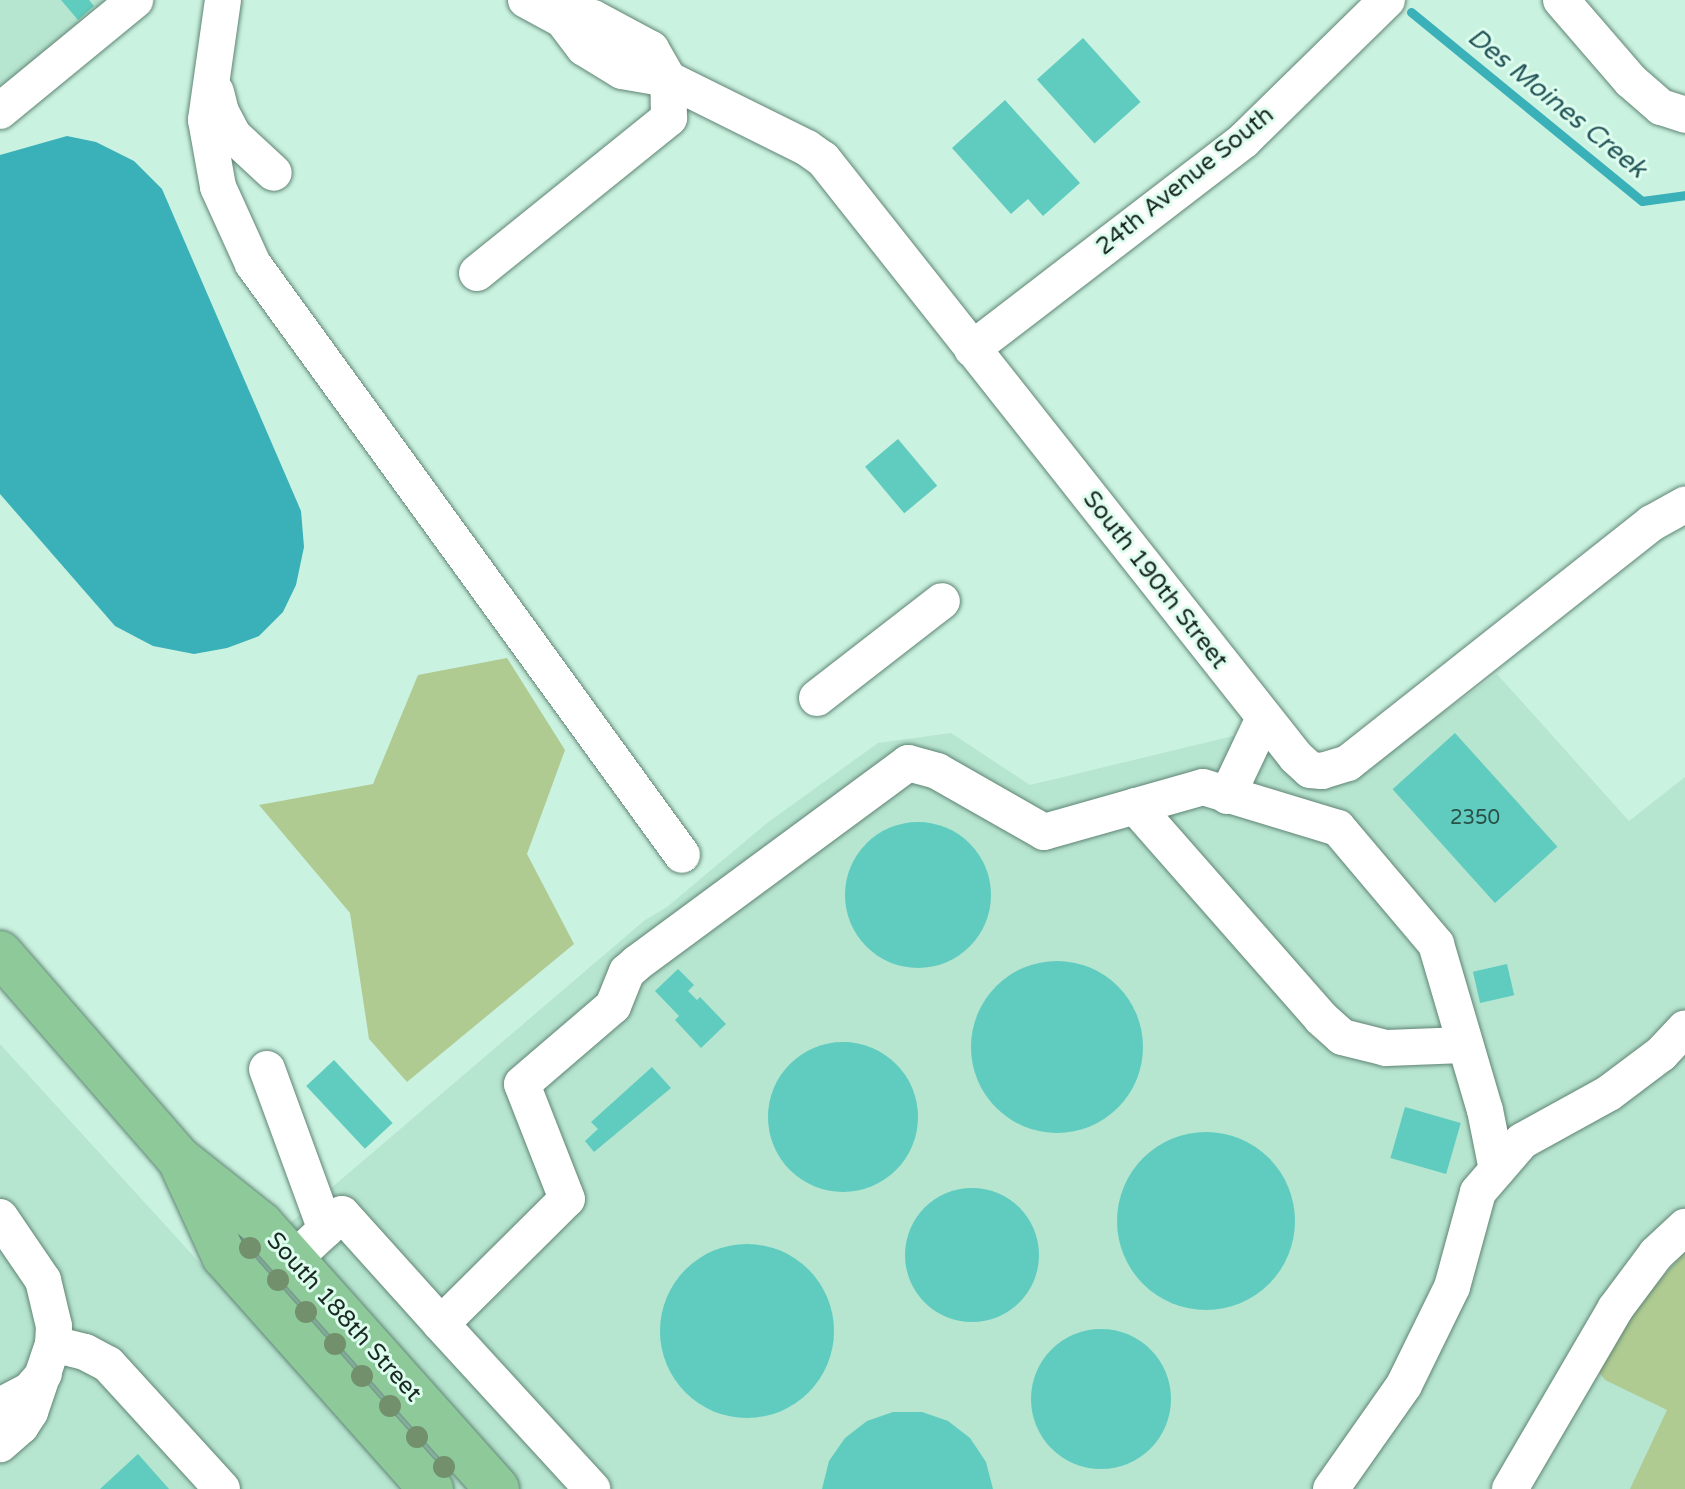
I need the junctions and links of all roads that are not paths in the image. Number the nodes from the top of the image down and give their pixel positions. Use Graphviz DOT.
graph roads {
  1 [pos="135,0"];
  2 [pos="223,0"];
  3 [pos="526,0"];
  4 [pos="1387,0"];
  5 [pos="1561,0"];
  6 [pos="571,10"];
  7 [pos="211,70"];
  8 [pos="668,79"];
  9 [pos="0,111"];
  10 [pos="1685,115"];
  11 [pos="274,173"];
  12 [pos="477,273"];
  13 [pos="972,349"];
  14 [pos="1685,505"];
  15 [pos="942,601"];
  16 [pos="817,698"];
  17 [pos="1264,718"];
  18 [pos="1227,796"];
  19 [pos="1135,806"];
  20 [pos="682,855"];
  21 [pos="6,972"];
  22 [pos="1685,1028"];
  23 [pos="1465,1045"];
  24 [pos="267,1069"];
  25 [pos="178,1158"];
  26 [pos="1497,1170"];
  27 [pos="0,1217"];
  28 [pos="1685,1227"];
  29 [pos="326,1230"];
  30 [pos="293,1260"];
  31 [pos="441,1324"];
  32 [pos="48,1359"];
  33 [pos="0,1406"];
  34 [pos="0,1444"];
  35 [pos="222,1489"];
  36 [pos="431,1489"];
  37 [pos="497,1489"];
  38 [pos="592,1489"];
  39 [pos="1331,1489"];
  40 [pos="1510,1489"];
  1 -- 9 [label="street"];
  2 -- 7 [label="street"];
  3 -- 6 [label="street"];
  4 -- 13 [label="street, 24th Avenue South"];
  5 -- 10 [label="street"];
  6 -- 8 [label="street"];
  7 -- 11 [label="street"];
  7 -- 20 [label="street"];
  8 -- 12 [label="street"];
  8 -- 13 [label="street, South 190th Street"];
  13 -- 17 [label="street, South 190th Street"];
  14 -- 17 [label="street, South 190th Street"];
  15 -- 16 [label="street"];
  17 -- 18 [label="street"];
  18 -- 19 [label="street"];
  18 -- 23 [label="street"];
  19 -- 23 [label="street"];
  19 -- 31 [label="street"];
  21 -- 25 [label="main road, South 188th Street"];
  22 -- 26 [label="street"];
  23 -- 26 [label="street"];
  24 -- 29 [label="street"];
  25 -- 30 [label="main road, South 188th Street"];
  25 -- 36 [label="main road, South 188th Street"];
  26 -- 39 [label="street"];
  27 -- 32 [label="street"];
  28 -- 40 [label="street"];
  29 -- 30 [label="street"];
  29 -- 31 [label="street"];
  30 -- 37 [label="main road, South 188th Street"];
  31 -- 38 [label="street"];
  32 -- 33 [label="street"];
  32 -- 34 [label="street"];
  32 -- 35 [label="street"];
}
